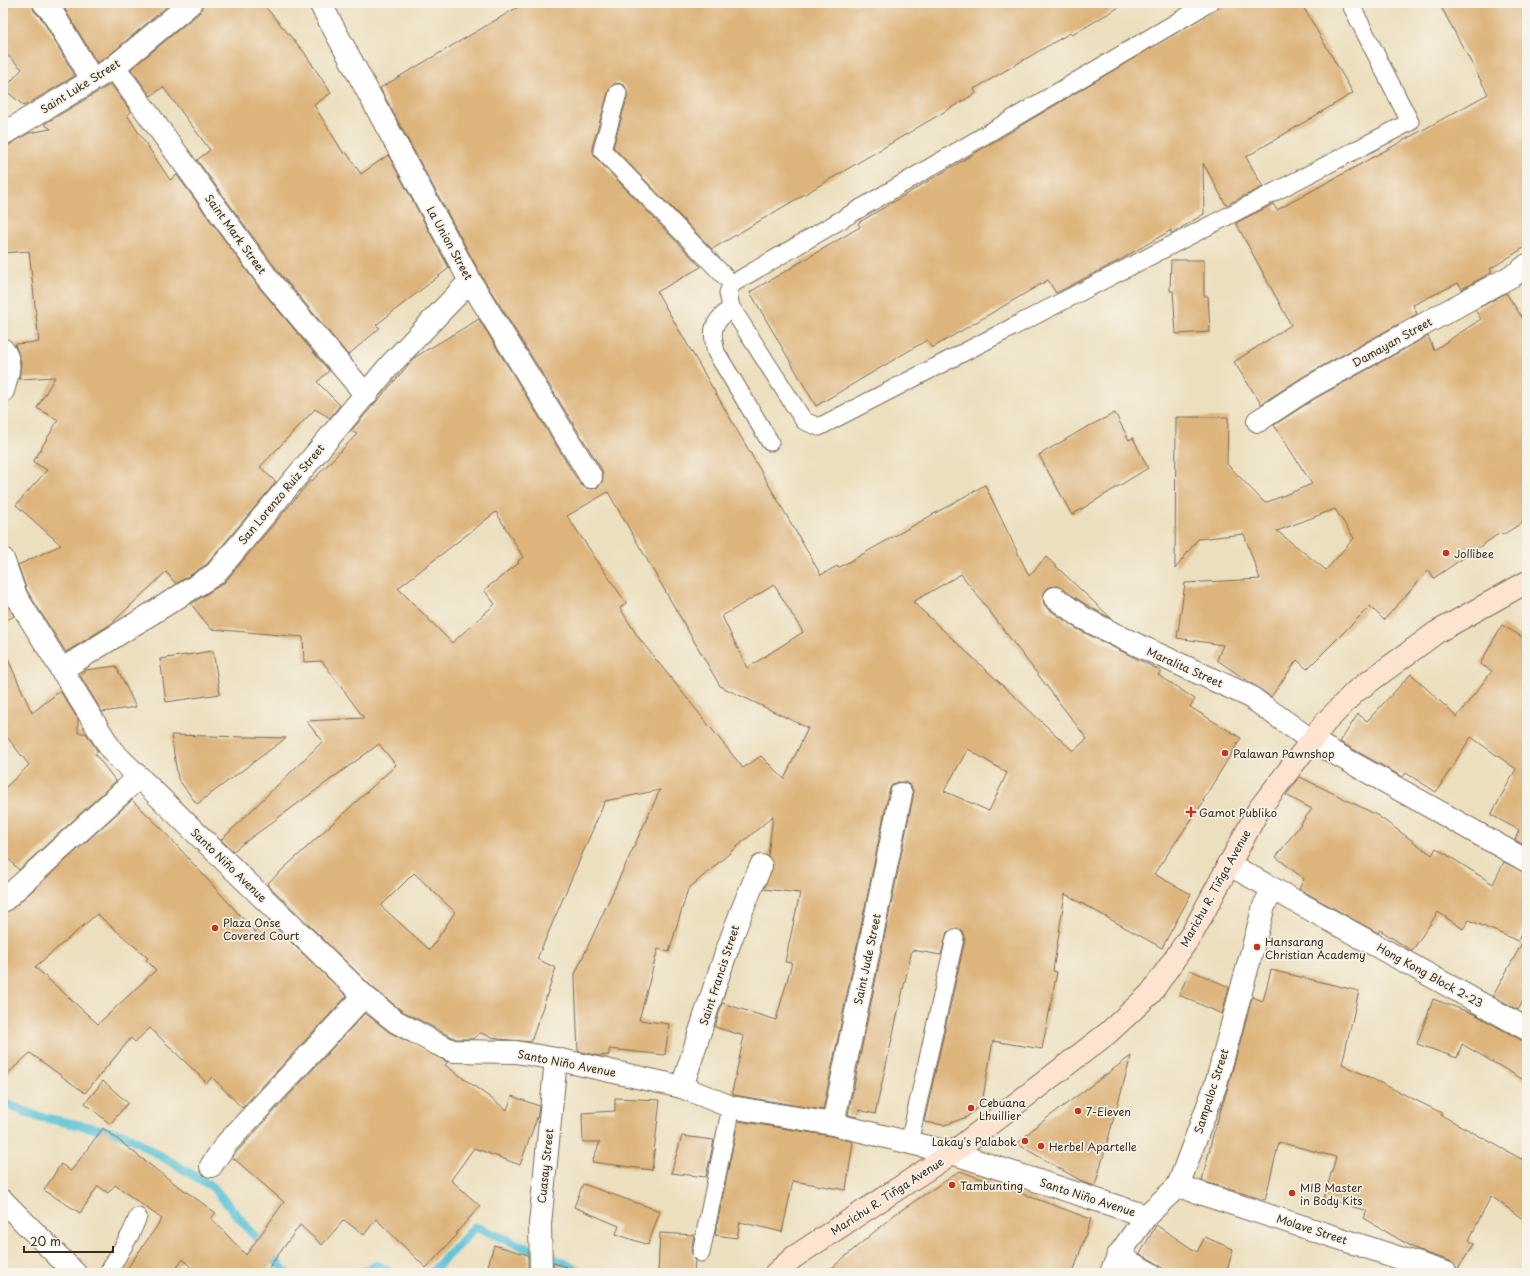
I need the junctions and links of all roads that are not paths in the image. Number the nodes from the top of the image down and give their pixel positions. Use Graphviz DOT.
graph roads {
  1 [pos="44,3"];
  2 [pos="192,3"];
  3 [pos="320,3"];
  4 [pos="1209,3"];
  5 [pos="1350,3"];
  6 [pos="114,67"];
  7 [pos="92,79"];
  8 [pos="618,93"];
  9 [pos="3,134"];
  10 [pos="1527,265"];
  11 [pos="470,281"];
  12 [pos="732,284"];
  13 [pos="731,307"];
  14 [pos="3,350"];
  15 [pos="3,391"];
  16 [pos="366,395"];
  17 [pos="1258,421"];
  18 [pos="770,442"];
  19 [pos="591,477"];
  20 [pos="3,559"];
  21 [pos="1527,582"];
  22 [pos="1055,598"];
  23 [pos="61,670"];
  24 [pos="1311,740"];
  25 [pos="138,777"];
  26 [pos="901,794"];
  27 [pos="1527,861"];
  28 [pos="1228,864"];
  29 [pos="761,866"];
  30 [pos="1273,889"];
  31 [pos="3,901"];
  32 [pos="955,938"];
  33 [pos="364,996"];
  34 [pos="1527,1029"];
  35 [pos="556,1059"];
  36 [pos="682,1087"];
  37 [pos="731,1107"];
  38 [pos="833,1124"];
  39 [pos="910,1143"];
  40 [pos="952,1153"];
  41 [pos="211,1166"];
  42 [pos="1178,1186"];
  43 [pos="3,1200"];
  44 [pos="1146,1216"];
  45 [pos="138,1217"];
  46 [pos="701,1253"];
  47 [pos="1114,1265"];
  48 [pos="540,1269"];
  49 [pos="75,1273"];
  50 [pos="108,1273"];
  51 [pos="776,1273"];
  52 [pos="1149,1273"];
  53 [pos="1446,1273"];
  1 -- 7 [label="street"];
  2 -- 6 [label="street, Saint Luke Street"];
  3 -- 11 [label="street, La Union Street"];
  4 -- 12 [label="lane"];
  5 -- 13 [label="lane"];
  6 -- 7 [label="street, Saint Luke Street"];
  6 -- 16 [label="street, Saint Mark Street"];
  7 -- 9 [label="street, Saint Luke Street"];
  8 -- 12 [label="lane"];
  10 -- 17 [label="street, Damayan Street"];
  11 -- 16 [label="street, San Lorenzo Ruiz Street"];
  11 -- 19 [label="street, La Union Street"];
  12 -- 13 [label="lane"];
  13 -- 18 [label="lane"];
  14 -- 15 [label="street"];
  16 -- 23 [label="street, San Lorenzo Ruiz Street"];
  20 -- 23 [label="street, Santo Niño Avenue"];
  21 -- 24 [label="main road, Marichu R. Tiñga Avenue"];
  22 -- 24 [label="street, Maralita Street"];
  23 -- 25 [label="street, Santo Niño Avenue"];
  24 -- 27 [label="street, Maralita Street"];
  24 -- 28 [label="main road, Marichu R. Tiñga Avenue"];
  25 -- 31 [label="street"];
  25 -- 33 [label="street, Santo Niño Avenue"];
  26 -- 38 [label="street, Saint Jude Street"];
  28 -- 30 [label="street, Hong Kong Block 2-23"];
  28 -- 40 [label="main road, Marichu R. Tiñga Avenue"];
  29 -- 36 [label="street, Saint Francis Street"];
  30 -- 34 [label="street, Hong Kong Block 2-23"];
  30 -- 42 [label="street, Sampaloc Street"];
  32 -- 39 [label="lane"];
  33 -- 35 [label="street, Santo Niño Avenue"];
  33 -- 41 [label="street"];
  35 -- 36 [label="street, Santo Niño Avenue"];
  35 -- 48 [label="street, Cuasay Street"];
  36 -- 37 [label="street, Santo Niño Avenue"];
  37 -- 38 [label="street, Santo Niño Avenue"];
  37 -- 46 [label="lane"];
  38 -- 39 [label="street, Santo Niño Avenue"];
  39 -- 40 [label="street, Santo Niño Avenue"];
  40 -- 44 [label="street, Santo Niño Avenue"];
  40 -- 51 [label="main road, Marichu R. Tiñga Avenue"];
  42 -- 44 [label="street, Sampaloc Street"];
  42 -- 53 [label="street, Molave Street"];
  43 -- 49 [label="street"];
  44 -- 47 [label="street, Sampaloc Street"];
  45 -- 50 [label="lane"];
  47 -- 52 [label="street"];
}
